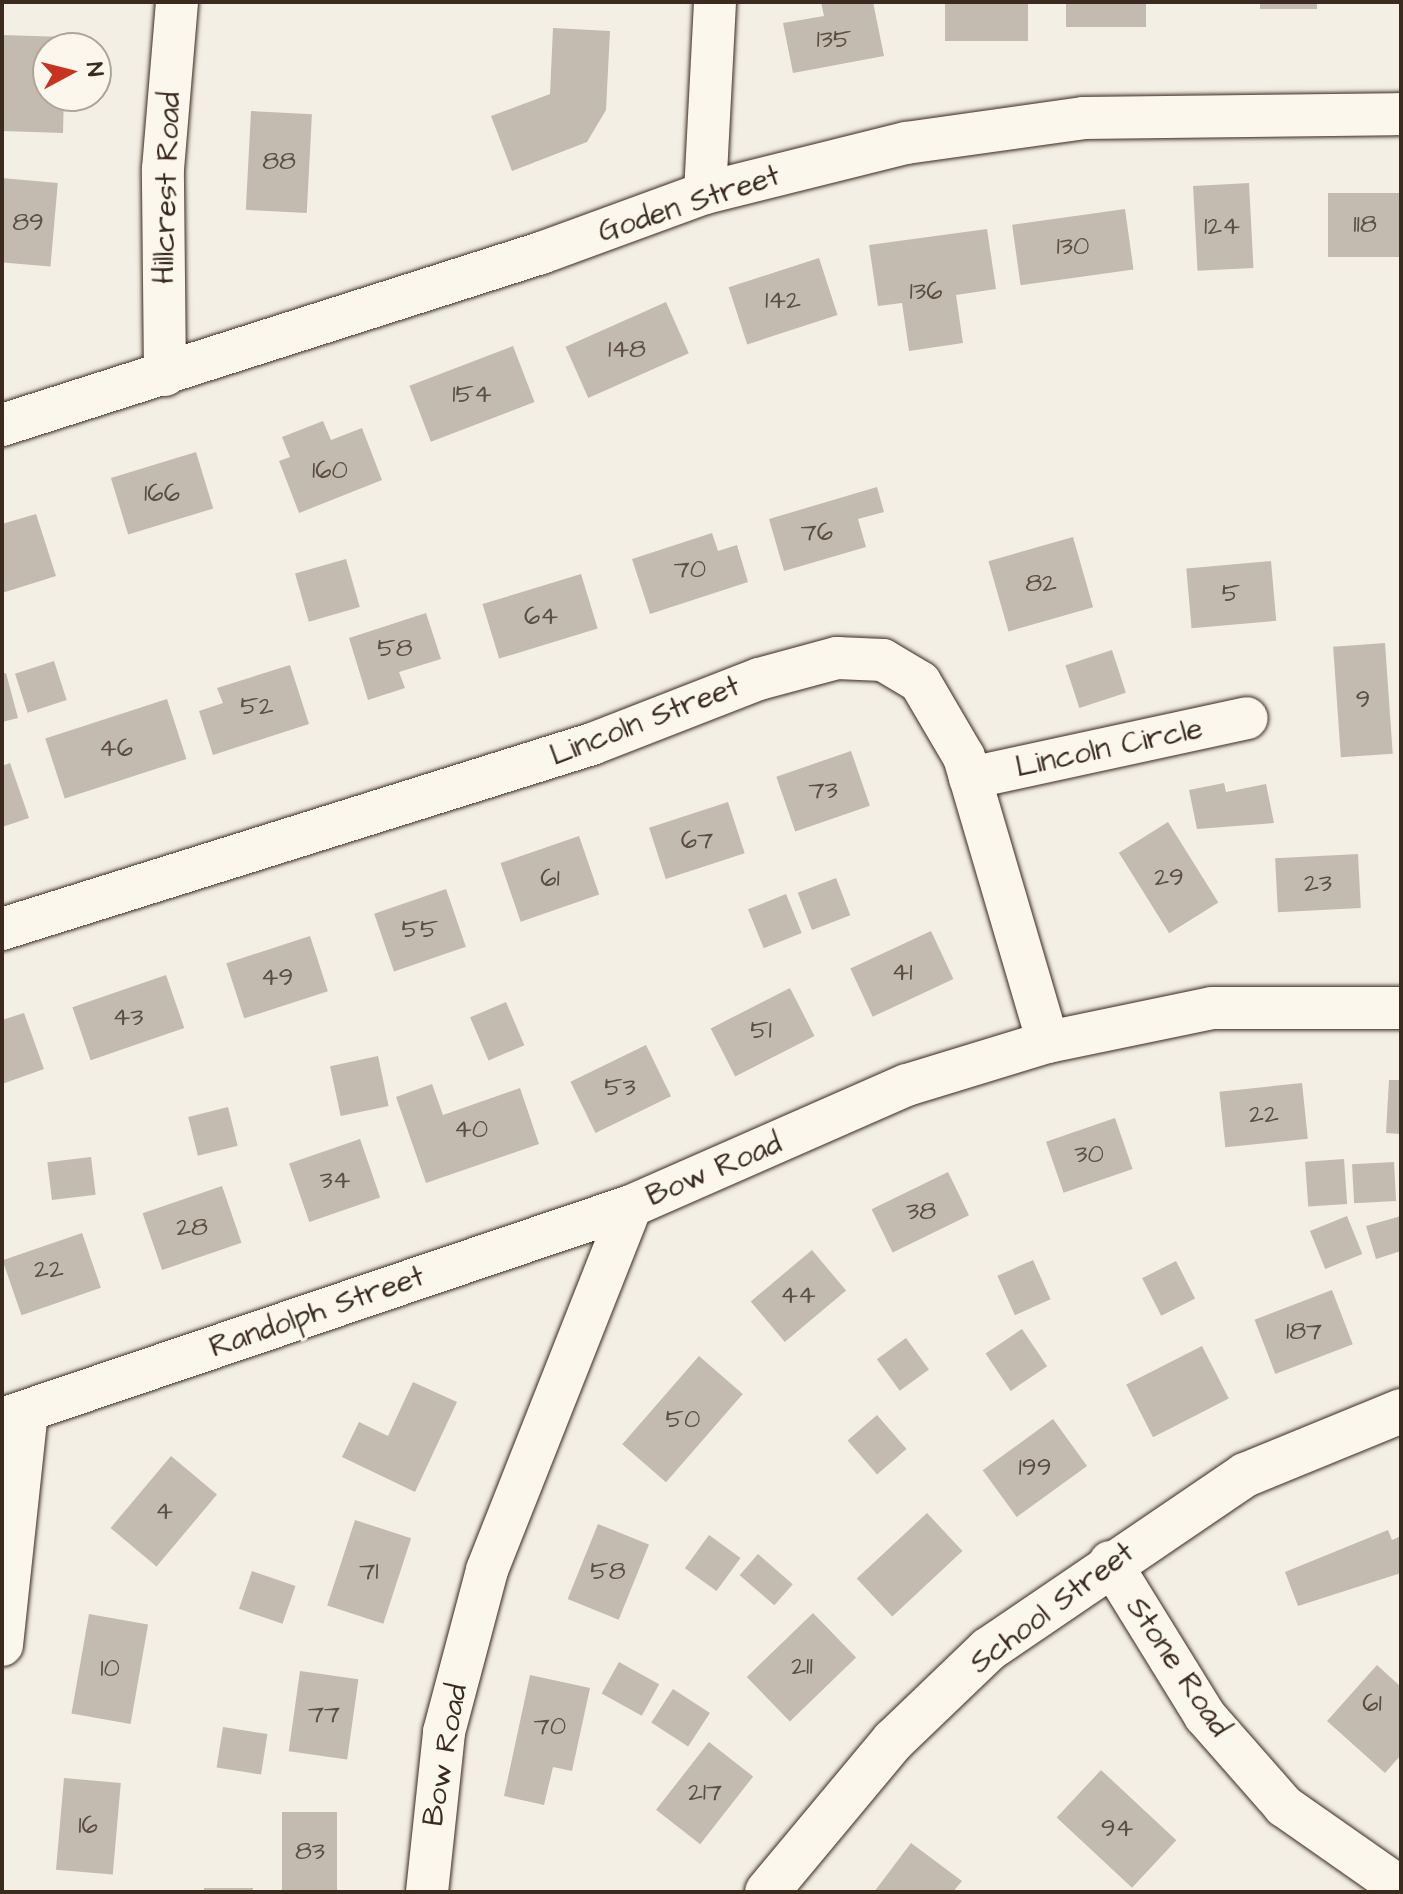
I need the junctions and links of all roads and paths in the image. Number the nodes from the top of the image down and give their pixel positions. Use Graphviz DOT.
graph roads {
  1 [pos="177,2"];
  2 [pos="715,2"];
  3 [pos="1401,114"];
  4 [pos="705,193"];
  5 [pos="165,375"];
  6 [pos="2,425"];
  7 [pos="1247,718"];
  8 [pos="970,778"];
  9 [pos="2,929"];
  10 [pos="1401,1008"];
  11 [pos="1048,1042"];
  12 [pos="631,1206"];
  13 [pos="1401,1411"];
  14 [pos="14,1415"];
  15 [pos="1110,1562"];
  16 [pos="2,1645"];
  17 [pos="1401,1888"];
  18 [pos="427,1892"];
  19 [pos="767,1892"];
  1 -- 5 [label="street, Hillcrest Road"];
  2 -- 4 [label="street"];
  3 -- 4 [label="street, Goden Street"];
  4 -- 5 [label="street, Goden Street"];
  5 -- 6 [label="street, Goden Street"];
  7 -- 8 [label="street, Lincoln Circle"];
  8 -- 9 [label="street, Lincoln Street"];
  8 -- 11 [label="street, Lincoln Street"];
  10 -- 11 [label="street, Bow Road"];
  11 -- 12 [label="street, Bow Road"];
  12 -- 14 [label="street, Randolph Street"];
  12 -- 18 [label="street, Bow Road"];
  13 -- 15 [label="street, School Street"];
  14 -- 16 [label="street"];
  15 -- 17 [label="street, Stone Road"];
  15 -- 19 [label="street, School Street"];
}
